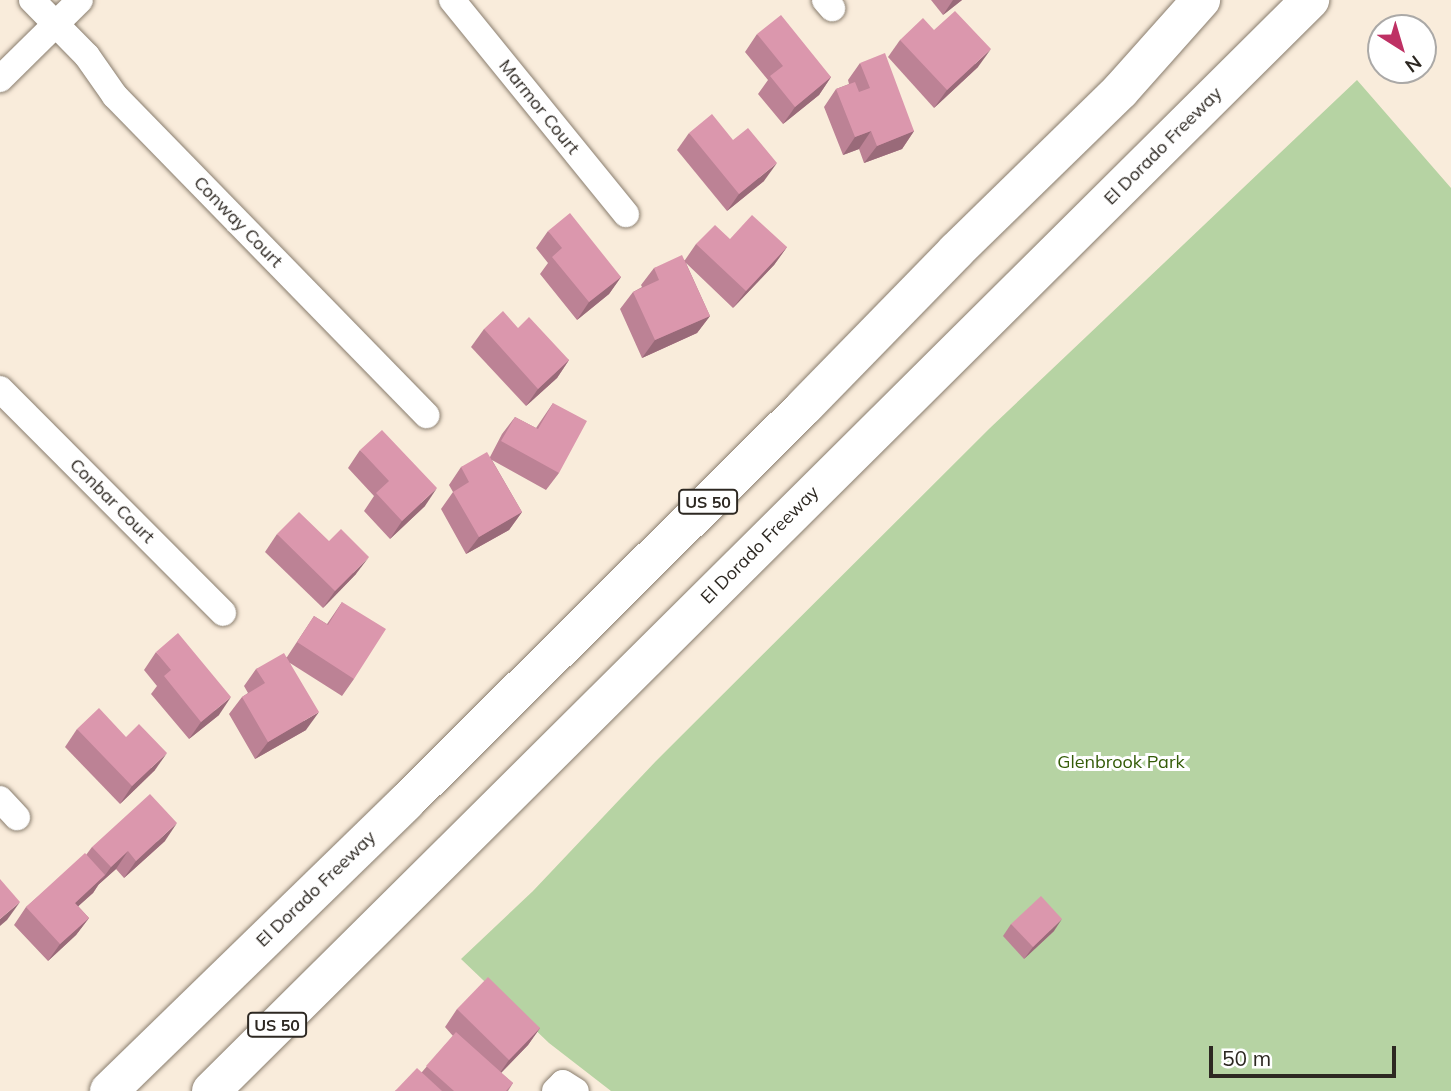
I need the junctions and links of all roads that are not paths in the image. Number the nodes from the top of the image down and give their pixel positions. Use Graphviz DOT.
graph roads {
  1 [pos="32,0"];
  2 [pos="80,0"];
  3 [pos="452,0"];
  4 [pos="1201,0"];
  5 [pos="1310,0"];
  6 [pos="56,24"];
  7 [pos="0,79"];
  8 [pos="626,214"];
  9 [pos="0,389"];
  10 [pos="426,415"];
  11 [pos="223,613"];
  12 [pos="343,960"];
  13 [pos="207,995"];
  14 [pos="78,1091"];
  15 [pos="109,1091"];
  16 [pos="211,1091"];
  17 [pos="228,1091"];
  1 -- 6 [label="street, Conway Court"];
  2 -- 6 [label="street"];
  3 -- 8 [label="street, Marmor Court"];
  4 -- 13 [label="highway, El Dorado Freeway / US 50"];
  5 -- 12 [label="highway, El Dorado Freeway / US 50"];
  6 -- 7 [label="street"];
  6 -- 10 [label="street, Conway Court"];
  9 -- 11 [label="street, Conbar Court"];
  12 -- 16 [label="highway, El Dorado Freeway / US 50"];
  12 -- 17 [label="highway"];
  13 -- 14 [label="highway"];
  13 -- 15 [label="highway, El Dorado Freeway / US 50"];
}
